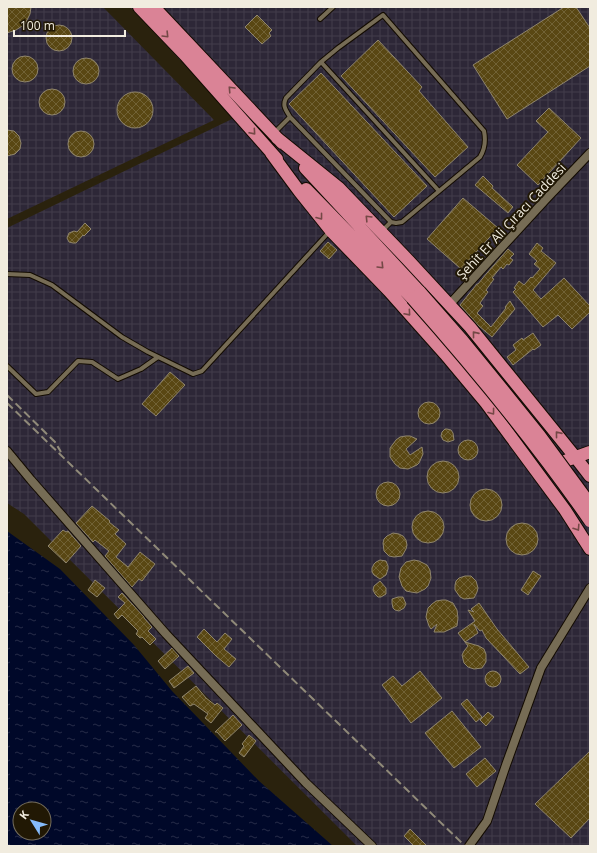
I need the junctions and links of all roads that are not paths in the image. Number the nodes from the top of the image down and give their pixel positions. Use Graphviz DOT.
graph roads {
  1 [pos="139,7"];
  2 [pos="154,7"];
  3 [pos="333,7"];
  4 [pos="320,18"];
  5 [pos="321,62"];
  6 [pos="290,117"];
  7 [pos="275,135"];
  8 [pos="271,153"];
  9 [pos="590,153"];
  10 [pos="439,191"];
  11 [pos="391,222"];
  12 [pos="331,231"];
  13 [pos="381,232"];
  14 [pos="7,274"];
  15 [pos="416,295"];
  16 [pos="449,305"];
  17 [pos="158,357"];
  18 [pos="7,366"];
  19 [pos="7,451"];
  20 [pos="590,452"];
  21 [pos="576,458"];
  22 [pos="590,476"];
  23 [pos="543,480"];
  24 [pos="590,504"];
  25 [pos="565,510"];
  26 [pos="590,521"];
  27 [pos="590,549"];
  28 [pos="590,588"];
  29 [pos="372,846"];
  30 [pos="469,846"];
  1 -- 8 [label="highway, one-way"];
  7 -- 2 [label="highway, one-way"];
  3 -- 4 [label="lane"];
  5 -- 6 [label="lane"];
  5 -- 10 [label="lane"];
  5 -- 10 [label="lane"];
  6 -- 7 [label="lane"];
  6 -- 11 [label="lane"];
  13 -- 7 [label="highway, one-way"];
  7 -- 15 [label="highway"];
  8 -- 12 [label="highway, one-way"];
  8 -- 15 [label="highway, one-way"];
  9 -- 16 [label="street, Şehit Er Ali Çıracı Caddesi"];
  10 -- 11 [label="lane"];
  11 -- 13 [label="lane"];
  12 -- 17 [label="lane"];
  12 -- 23 [label="highway, one-way"];
  13 -- 16 [label="highway"];
  14 -- 17 [label="lane"];
  15 -- 24 [label="highway, bridge"];
  15 -- 26 [label="highway, bridge"];
  21 -- 16 [label="highway, one-way"];
  17 -- 18 [label="lane"];
  19 -- 29 [label="street"];
  20 -- 21 [label="highway"];
  21 -- 22 [label="highway"];
  21 -- 23 [label="highway"];
  23 -- 25 [label="highway"];
  24 -- 25 [label="highway"];
  25 -- 27 [label="highway, one-way"];
  28 -- 30 [label="street"];
}
